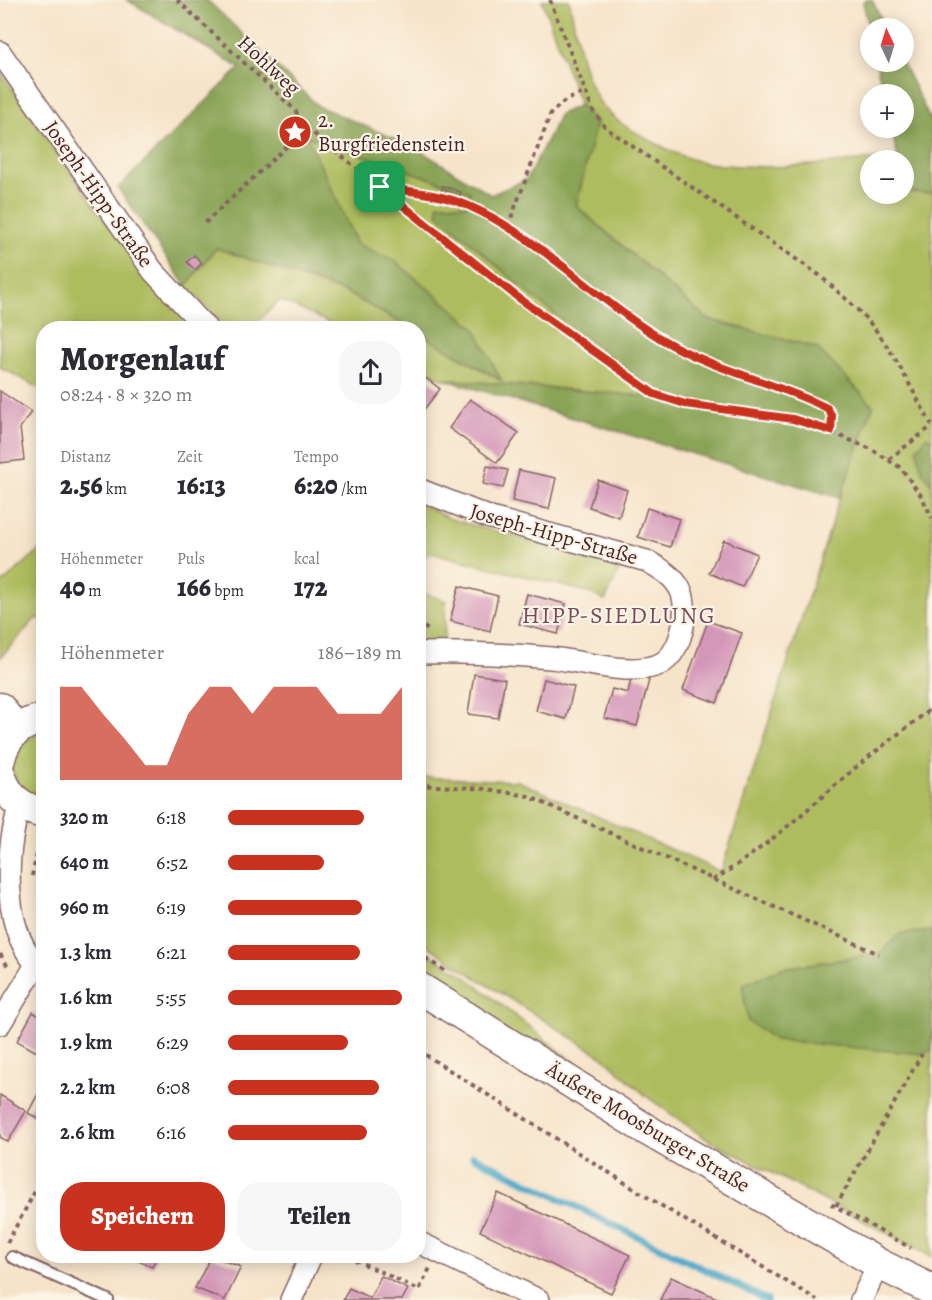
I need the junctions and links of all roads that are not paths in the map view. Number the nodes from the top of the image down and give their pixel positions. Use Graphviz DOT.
graph roads {
  1 [pos="0,52"];
  2 [pos="199,321"];
  3 [pos="426,492"];
  4 [pos="426,653"];
  5 [pos="20,719"];
  6 [pos="0,759"];
  7 [pos="0,774"];
  8 [pos="32,809"];
  9 [pos="36,961"];
  10 [pos="36,974"];
  11 [pos="426,992"];
  12 [pos="0,1024"];
  13 [pos="426,1246"];
  14 [pos="12,1257"];
  15 [pos="308,1263"];
  16 [pos="879,1264"];
  17 [pos="932,1290"];
  18 [pos="108,1300"];
  19 [pos="291,1300"];
  20 [pos="539,1300"];
  21 [pos="861,1300"];
  22 [pos="931,1300"];
  1 -- 2 [label="street, Joseph-Hipp-Straße"];
  3 -- 4 [label="street, Joseph-Hipp-Straße"];
  5 -- 6 [label="street"];
  7 -- 8 [label="street"];
  8 -- 9 [label="street"];
  10 -- 12 [label="street"];
  11 -- 16 [label="street, Äußere Moosburger Straße"];
  13 -- 20 [label="street"];
  14 -- 18 [label="lane"];
  15 -- 19 [label="street"];
  16 -- 17 [label="street, Äußere Moosburger Straße"];
  16 -- 21 [label="street"];
  16 -- 22 [label="street, Äußere Moosburger Straße"];
}
